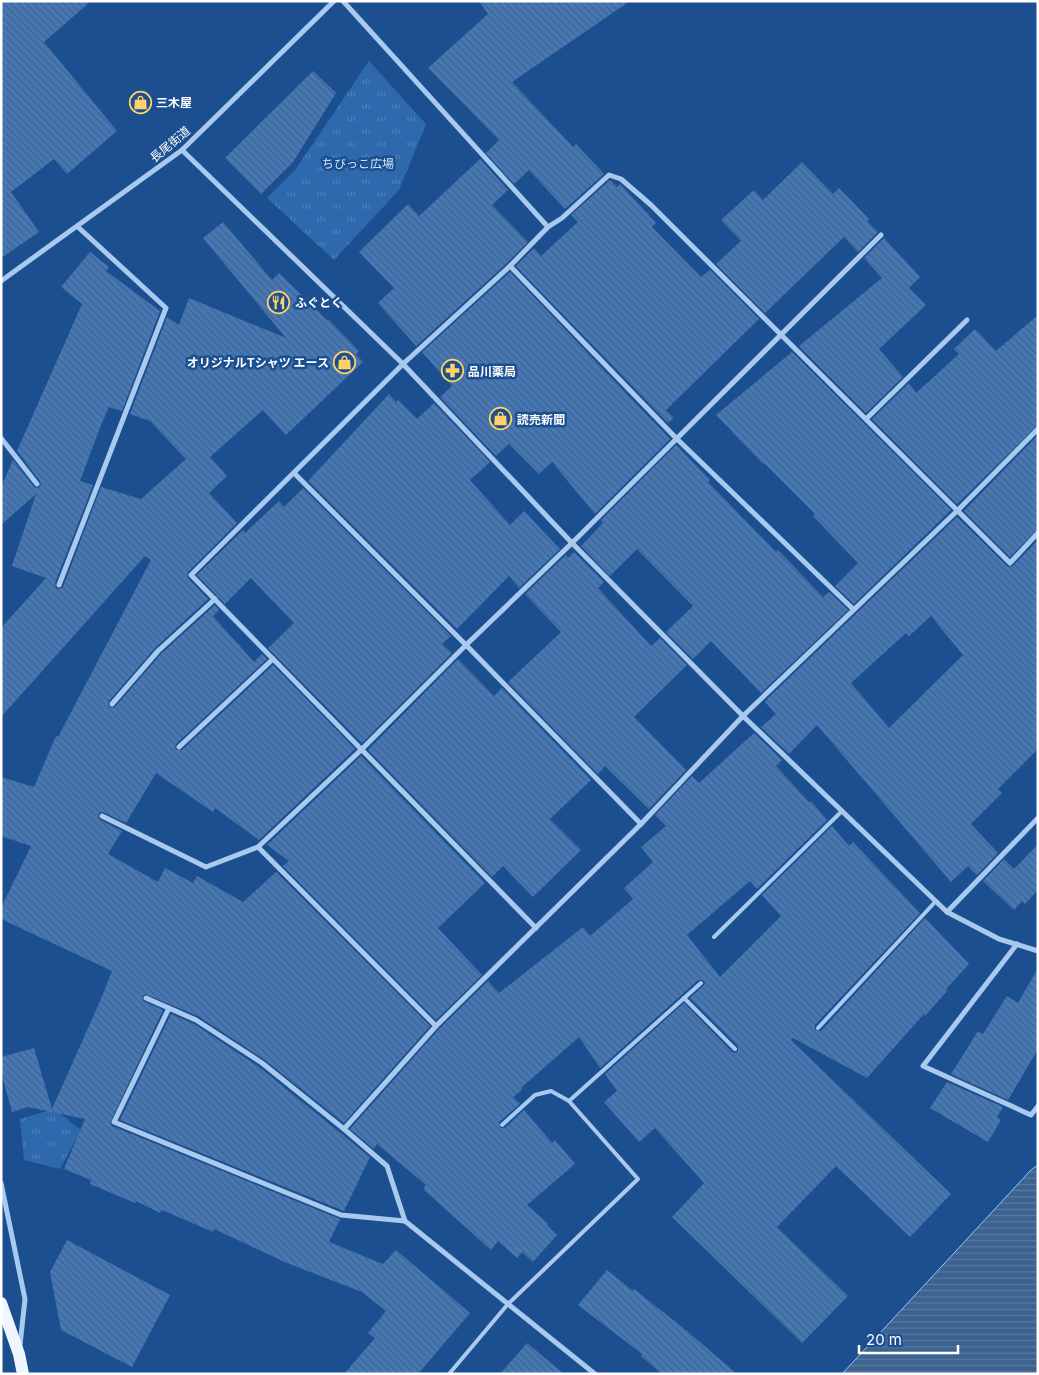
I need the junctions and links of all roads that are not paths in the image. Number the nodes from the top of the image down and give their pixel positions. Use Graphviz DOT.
graph roads {
  1 [pos="334,1"];
  2 [pos="343,1"];
  3 [pos="182,150"];
  4 [pos="78,227"];
  5 [pos="548,227"];
  6 [pos="881,235"];
  7 [pos="510,266"];
  8 [pos="1,281"];
  9 [pos="967,320"];
  10 [pos="781,334"];
  11 [pos="403,364"];
  12 [pos="866,419"];
  13 [pos="1038,430"];
  14 [pos="1,438"];
  15 [pos="676,438"];
  16 [pos="294,473"];
  17 [pos="37,484"];
  18 [pos="958,510"];
  19 [pos="1038,533"];
  20 [pos="572,543"];
  21 [pos="59,585"];
  22 [pos="215,599"];
  23 [pos="853,609"];
  24 [pos="466,645"];
  25 [pos="273,659"];
  26 [pos="112,704"];
  27 [pos="743,716"];
  28 [pos="179,747"];
  29 [pos="361,750"];
  30 [pos="842,812"];
  31 [pos="102,816"];
  32 [pos="1038,818"];
  33 [pos="641,824"];
  34 [pos="258,847"];
  35 [pos="936,901"];
  36 [pos="947,912"];
  37 [pos="536,928"];
  38 [pos="714,937"];
  39 [pos="1017,944"];
  40 [pos="1038,951"];
  41 [pos="701,983"];
  42 [pos="146,998"];
  43 [pos="684,998"];
  44 [pos="169,1008"];
  45 [pos="436,1026"];
  46 [pos="818,1028"];
  47 [pos="735,1049"];
  48 [pos="569,1101"];
  49 [pos="1038,1106"];
  50 [pos="502,1125"];
  51 [pos="344,1129"];
  52 [pos="1,1183"];
  53 [pos="405,1221"];
  54 [pos="1,1303"];
  55 [pos="508,1304"];
  56 [pos="19,1354"];
  57 [pos="23,1374"];
  58 [pos="449,1374"];
  59 [pos="595,1374"];
  1 -- 3 [label="street, 長尾街道"];
  2 -- 5 [label="street"];
  3 -- 4 [label="street, 長尾街道"];
  3 -- 11 [label="street"];
  4 -- 8 [label="street, 長尾街道"];
  4 -- 21 [label="street"];
  5 -- 7 [label="street"];
  5 -- 10 [label="street"];
  6 -- 10 [label="street"];
  7 -- 11 [label="street"];
  7 -- 15 [label="street"];
  9 -- 12 [label="street"];
  10 -- 12 [label="street"];
  10 -- 15 [label="street"];
  11 -- 16 [label="street"];
  11 -- 20 [label="street"];
  12 -- 18 [label="street"];
  13 -- 18 [label="street"];
  14 -- 17 [label="street"];
  15 -- 20 [label="street"];
  15 -- 23 [label="street"];
  16 -- 22 [label="street"];
  16 -- 24 [label="street"];
  18 -- 19 [label="street"];
  18 -- 23 [label="street"];
  20 -- 24 [label="street"];
  20 -- 27 [label="street"];
  22 -- 25 [label="street"];
  22 -- 26 [label="street"];
  23 -- 27 [label="street"];
  24 -- 29 [label="street"];
  24 -- 33 [label="street"];
  25 -- 28 [label="street"];
  25 -- 29 [label="street"];
  27 -- 30 [label="street"];
  27 -- 33 [label="street"];
  29 -- 34 [label="street"];
  29 -- 37 [label="street"];
  30 -- 35 [label="street"];
  30 -- 38 [label="lane"];
  31 -- 34 [label="street"];
  32 -- 36 [label="street"];
  33 -- 37 [label="street"];
  34 -- 45 [label="street"];
  35 -- 36 [label="street"];
  35 -- 46 [label="lane"];
  36 -- 39 [label="street"];
  37 -- 45 [label="street"];
  39 -- 40 [label="street"];
  39 -- 49 [label="street"];
  41 -- 43 [label="lane"];
  42 -- 44 [label="street"];
  43 -- 47 [label="lane"];
  43 -- 48 [label="lane"];
  44 -- 51 [label="street"];
  44 -- 53 [label="street"];
  45 -- 51 [label="street"];
  48 -- 50 [label="lane"];
  48 -- 55 [label="lane"];
  51 -- 53 [label="street"];
  52 -- 56 [label="street"];
  53 -- 55 [label="street"];
  54 -- 56 [label="main road"];
  55 -- 58 [label="lane"];
  55 -- 59 [label="street"];
  56 -- 57 [label="main road"];
}
